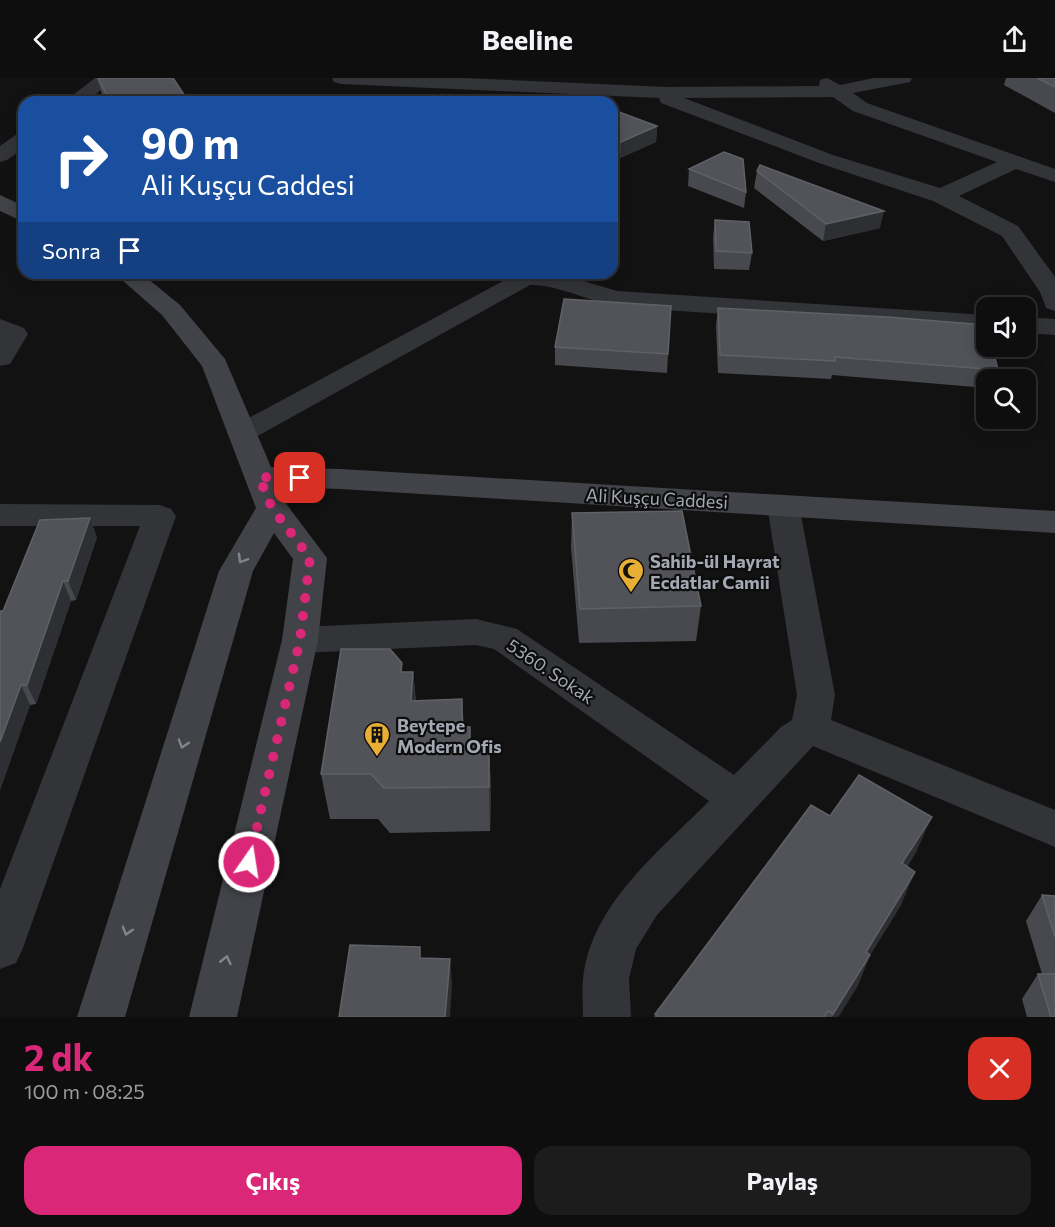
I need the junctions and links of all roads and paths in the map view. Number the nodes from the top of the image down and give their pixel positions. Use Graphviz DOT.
graph roads {
  1 [pos="107,78"];
  2 [pos="341,78"];
  3 [pos="819,78"];
  4 [pos="903,78"];
  5 [pos="836,91"];
  6 [pos="650,92"];
  7 [pos="82,96"];
  8 [pos="18,142"];
  9 [pos="0,156"];
  10 [pos="1013,163"];
  11 [pos="1055,176"];
  12 [pos="941,196"];
  13 [pos="0,202"];
  14 [pos="18,212"];
  15 [pos="133,279"];
  16 [pos="524,279"];
  17 [pos="555,279"];
  18 [pos="1055,303"];
  19 [pos="976,322"];
  20 [pos="1036,326"];
  21 [pos="0,327"];
  22 [pos="1055,327"];
  23 [pos="0,358"];
  24 [pos="242,433"];
  25 [pos="265,493"];
  26 [pos="783,506"];
  27 [pos="0,515"];
  28 [pos="1055,522"];
  29 [pos="300,640"];
  30 [pos="810,728"];
  31 [pos="737,799"];
  32 [pos="1055,829"];
  33 [pos="0,948"];
  34 [pos="101,1017"];
  35 [pos="213,1017"];
  36 [pos="607,1017"];
  1 -- 7 [label="street"];
  2 -- 6 [label="street"];
  3 -- 5 [label="street"];
  4 -- 5 [label="street"];
  5 -- 6 [label="street"];
  5 -- 10 [label="street"];
  6 -- 12 [label="street"];
  8 -- 9 [label="street"];
  10 -- 11 [label="street"];
  10 -- 12 [label="street"];
  12 -- 18 [label="street"];
  13 -- 14 [label="street"];
  15 -- 24 [label="street"];
  16 -- 24 [label="street"];
  17 -- 19 [label="street"];
  20 -- 22 [label="street"];
  21 -- 23 [label="street"];
  24 -- 25 [label="street"];
  25 -- 26 [label="street, Ali Kuşçu Caddesi"];
  25 -- 29 [label="street"];
  25 -- 34 [label="street, one-way"];
  26 -- 28 [label="street, Ali Kuşçu Caddesi"];
  26 -- 30 [label="street"];
  27 -- 33 [label="street"];
  29 -- 31 [label="street, 5360. Sokak"];
  35 -- 29 [label="street, one-way"];
  30 -- 31 [label="street"];
  30 -- 32 [label="street"];
  31 -- 36 [label="street"];
}
